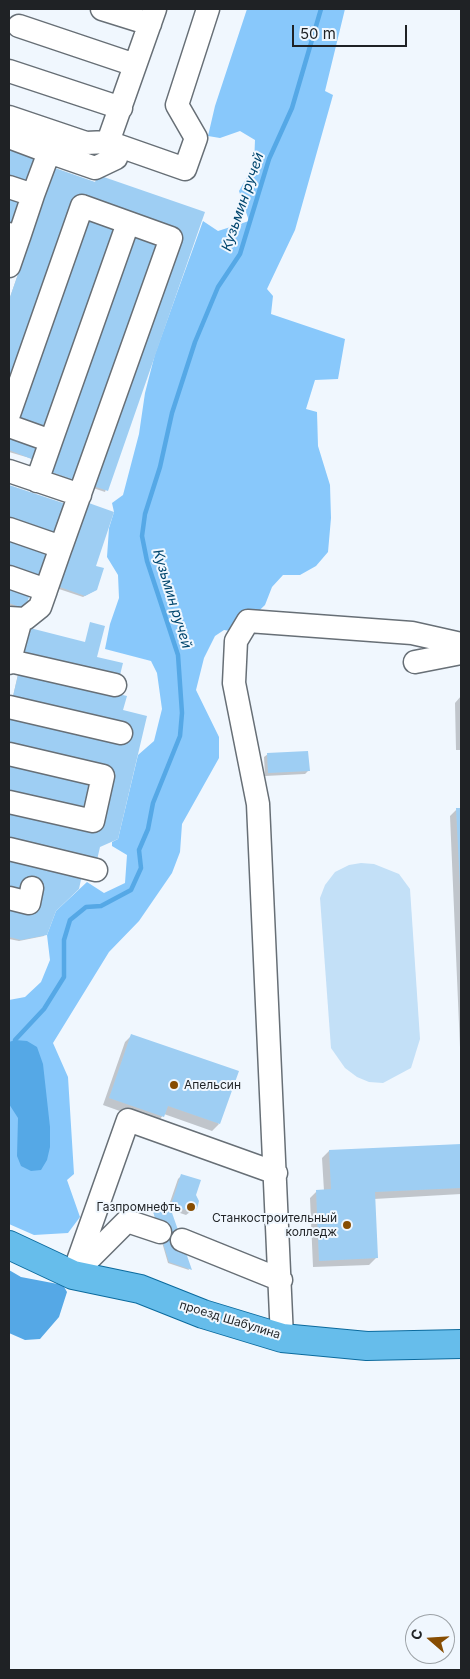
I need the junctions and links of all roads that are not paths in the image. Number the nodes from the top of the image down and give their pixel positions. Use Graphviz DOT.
graph roads {
  1 [pos="102,9"];
  2 [pos="208,9"];
  3 [pos="152,16"];
  4 [pos="19,26"];
  5 [pos="135,65"];
  6 [pos="9,71"];
  7 [pos="120,108"];
  8 [pos="9,117"];
  9 [pos="9,137"];
  10 [pos="112,150"];
  11 [pos="48,152"];
  12 [pos="9,187"];
  13 [pos="33,195"];
  14 [pos="128,223"];
  15 [pos="14,236"];
  16 [pos="9,266"];
  17 [pos="9,414"];
  18 [pos="9,426"];
  19 [pos="51,441"];
  20 [pos="9,471"];
  21 [pos="37,480"];
  22 [pos="80,495"];
  23 [pos="9,529"];
  24 [pos="61,547"];
  25 [pos="9,577"];
  26 [pos="46,590"];
  27 [pos="15,618"];
  28 [pos="461,644"];
  29 [pos="461,653"];
  30 [pos="10,662"];
  31 [pos="415,662"];
  32 [pos="115,685"];
  33 [pos="9,707"];
  34 [pos="121,733"];
  35 [pos="9,754"];
  36 [pos="9,802"];
  37 [pos="9,849"];
  38 [pos="96,870"];
  39 [pos="32,888"];
  40 [pos="9,898"];
  41 [pos="276,1173"];
  42 [pos="160,1232"];
  43 [pos="182,1240"];
  44 [pos="9,1245"];
  45 [pos="73,1275"];
  46 [pos="281,1280"];
  47 [pos="282,1338"];
  48 [pos="461,1344"];
  1 -- 3 [label="lane"];
  2 -- 10 [label="lane"];
  3 -- 5 [label="lane"];
  4 -- 5 [label="lane"];
  5 -- 7 [label="lane"];
  6 -- 7 [label="lane"];
  7 -- 10 [label="lane"];
  8 -- 10 [label="lane"];
  9 -- 11 [label="lane"];
  10 -- 11 [label="lane"];
  11 -- 13 [label="lane"];
  12 -- 13 [label="lane"];
  13 -- 15 [label="lane"];
  14 -- 17 [label="lane"];
  14 -- 19 [label="lane"];
  14 -- 22 [label="lane"];
  15 -- 16 [label="lane"];
  18 -- 19 [label="lane"];
  19 -- 21 [label="lane"];
  20 -- 21 [label="lane"];
  21 -- 22 [label="lane"];
  22 -- 24 [label="lane"];
  23 -- 24 [label="lane"];
  24 -- 26 [label="lane"];
  25 -- 26 [label="lane"];
  26 -- 27 [label="lane"];
  27 -- 30 [label="lane"];
  28 -- 41 [label="lane"];
  29 -- 31 [label="lane"];
  30 -- 32 [label="lane"];
  33 -- 34 [label="lane"];
  35 -- 36 [label="lane"];
  37 -- 38 [label="lane"];
  39 -- 40 [label="lane"];
  41 -- 45 [label="lane"];
  41 -- 46 [label="lane"];
  42 -- 45 [label="lane"];
  43 -- 46 [label="lane"];
  44 -- 45 [label="main road, проезд Шабулина"];
  45 -- 47 [label="main road, проезд Шабулина"];
  46 -- 47 [label="lane"];
  47 -- 48 [label="main road, проезд Шабулина"];
}
